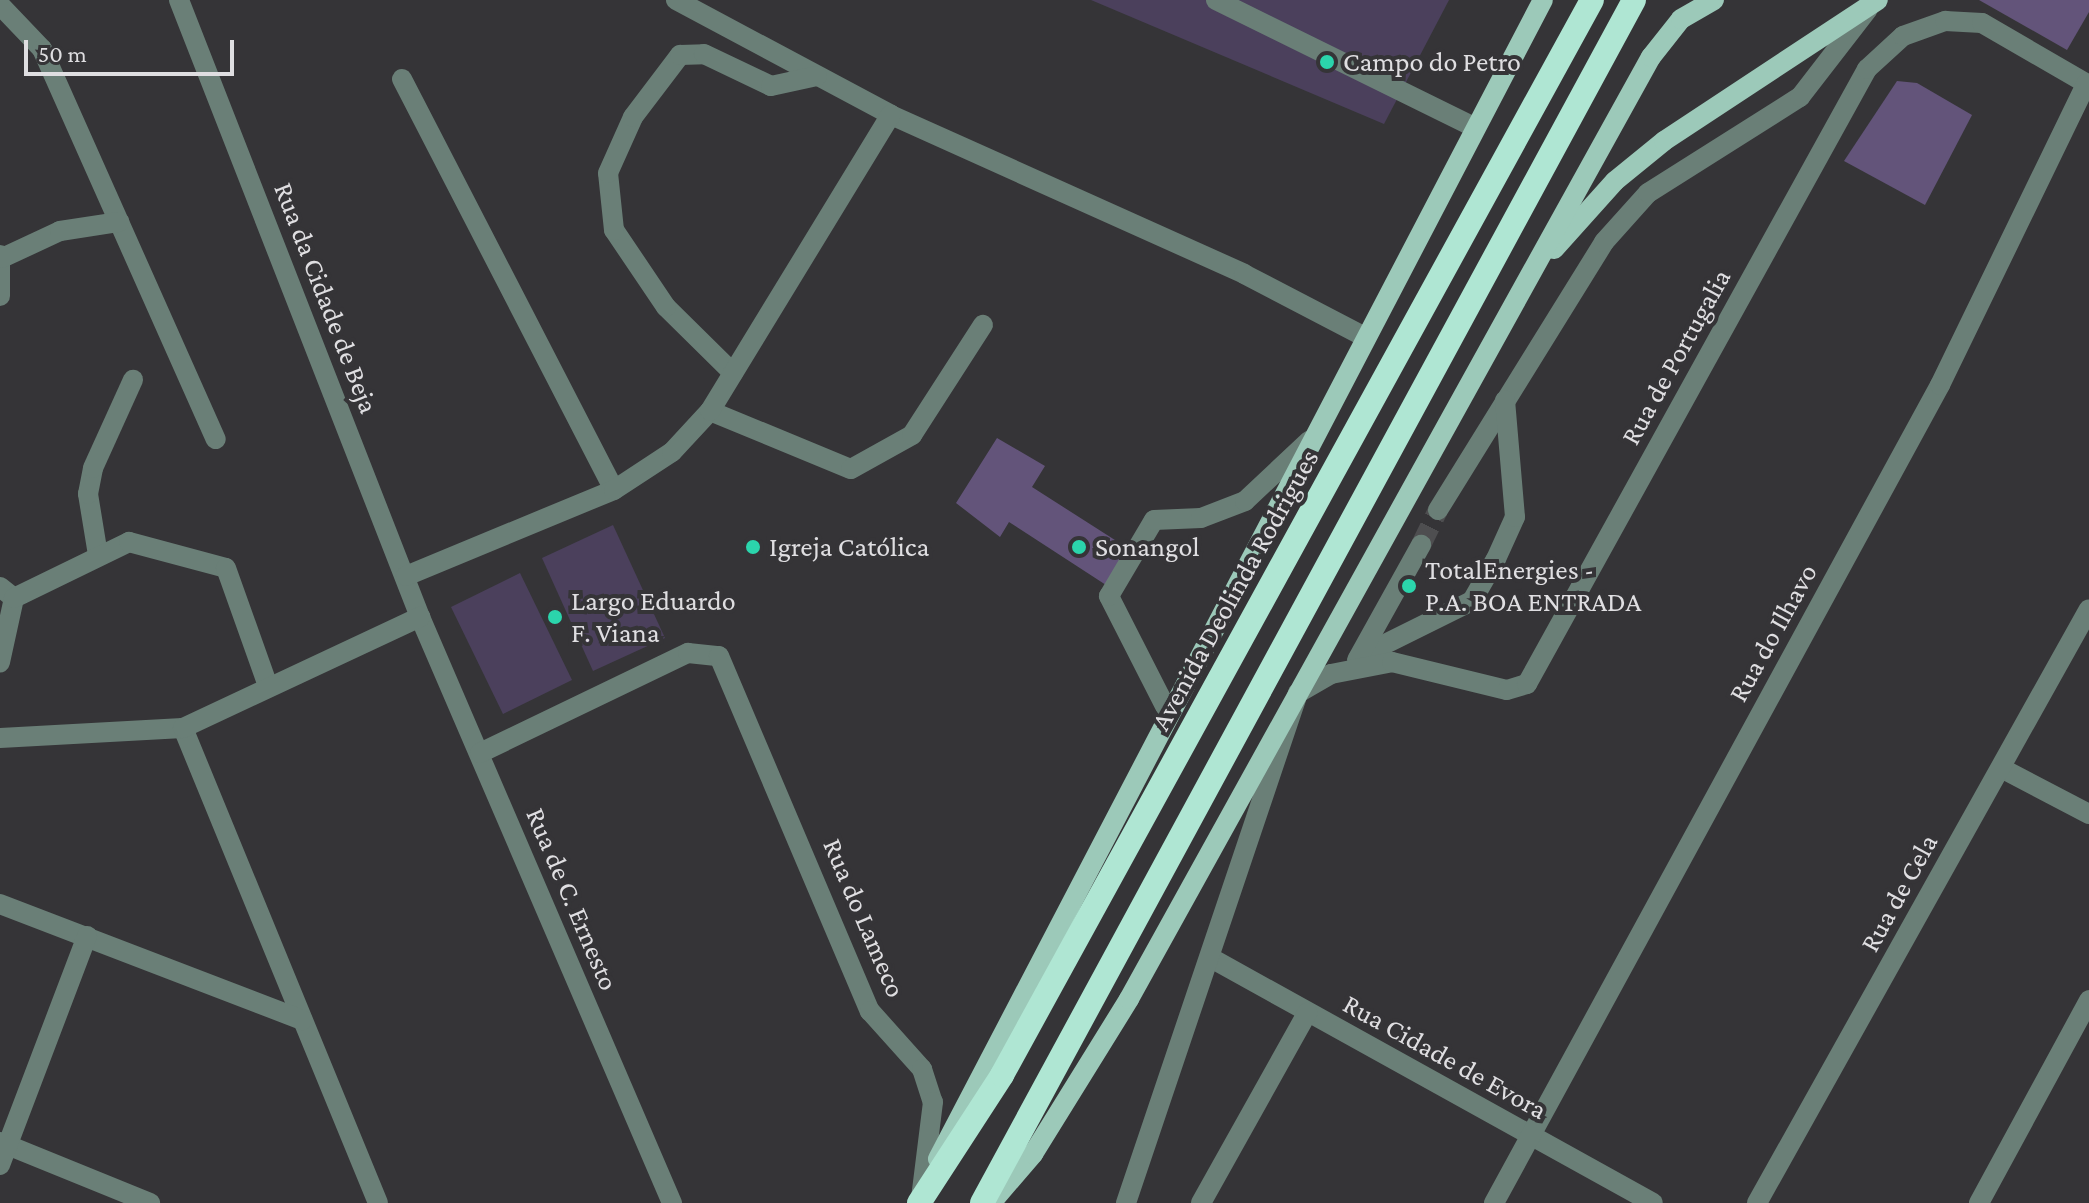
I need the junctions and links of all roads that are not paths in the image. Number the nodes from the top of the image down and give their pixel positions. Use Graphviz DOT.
graph roads {
  1 [pos="179,0"];
  2 [pos="676,0"];
  3 [pos="1216,0"];
  4 [pos="1527,0"];
  5 [pos="1543,0"];
  6 [pos="1592,0"];
  7 [pos="1634,0"];
  8 [pos="1714,0"];
  9 [pos="1875,2"];
  10 [pos="0,5"];
  11 [pos="1510,57"];
  12 [pos="817,76"];
  13 [pos="402,79"];
  14 [pos="2088,84"];
  15 [pos="891,115"];
  16 [pos="1474,127"];
  17 [pos="119,222"];
  18 [pos="1,256"];
  19 [pos="0,296"];
  20 [pos="983,325"];
  21 [pos="1498,327"];
  22 [pos="1363,336"];
  23 [pos="733,373"];
  24 [pos="133,380"];
  25 [pos="1505,400"];
  26 [pos="710,411"];
  27 [pos="216,439"];
  28 [pos="1309,441"];
  29 [pos="614,490"];
  30 [pos="1438,510"];
  31 [pos="1421,545"];
  32 [pos="98,555"];
  33 [pos="406,576"];
  34 [pos="7,592"];
  35 [pos="2089,609"];
  36 [pos="420,617"];
  37 [pos="0,662"];
  38 [pos="1356,662"];
  39 [pos="268,686"];
  40 [pos="1298,693"];
  41 [pos="1167,710"];
  42 [pos="183,728"];
  43 [pos="0,738"];
  44 [pos="480,753"];
  45 [pos="2001,768"];
  46 [pos="2089,814"];
  47 [pos="0,904"];
  48 [pos="87,936"];
  49 [pos="1211,958"];
  50 [pos="2089,1000"];
  51 [pos="1307,1013"];
  52 [pos="302,1020"];
  53 [pos="1531,1136"];
  54 [pos="3,1151"];
  55 [pos="920,1201"];
  56 [pos="150,1203"];
  57 [pos="378,1203"];
  58 [pos="672,1203"];
  59 [pos="982,1203"];
  60 [pos="991,1203"];
  61 [pos="1126,1203"];
  62 [pos="1201,1203"];
  63 [pos="1494,1203"];
  64 [pos="1653,1203"];
  65 [pos="1757,1203"];
  66 [pos="1979,1203"];
  1 -- 33 [label="street, Rua da Cidade de Beja"];
  2 -- 12 [label="street"];
  3 -- 16 [label="street"];
  4 -- 11 [label="main road"];
  5 -- 11 [label="main road"];
  6 -- 55 [label="highway, Avenida Deolinda Rodrigues"];
  7 -- 59 [label="highway"];
  8 -- 21 [label="main road"];
  9 -- 21 [label="main road"];
  9 -- 25 [label="street"];
  10 -- 17 [label="street"];
  11 -- 16 [label="main road"];
  12 -- 15 [label="street"];
  12 -- 23 [label="street"];
  13 -- 29 [label="street"];
  14 -- 38 [label="street, Rua de Portugalia"];
  14 -- 53 [label="street, Rua do Ilhavo"];
  15 -- 22 [label="street"];
  15 -- 23 [label="street"];
  16 -- 22 [label="main road"];
  17 -- 18 [label="street"];
  17 -- 27 [label="street"];
  18 -- 19 [label="street"];
  20 -- 26 [label="street"];
  21 -- 40 [label="main road"];
  22 -- 28 [label="main road"];
  23 -- 26 [label="street"];
  24 -- 32 [label="street"];
  25 -- 30 [label="street"];
  25 -- 38 [label="street"];
  26 -- 29 [label="street"];
  28 -- 41 [label="main road"];
  28 -- 41 [label="street"];
  29 -- 33 [label="street"];
  31 -- 38 [label="street"];
  32 -- 34 [label="street"];
  32 -- 39 [label="street"];
  33 -- 36 [label="street, Rua da Cidade de Beja"];
  34 -- 37 [label="street"];
  35 -- 45 [label="street, Rua de Cela"];
  36 -- 39 [label="street"];
  36 -- 44 [label="street, Rua de C. Ernesto"];
  38 -- 40 [label="street, Rua de Portugalia"];
  39 -- 42 [label="street"];
  40 -- 49 [label="street"];
  40 -- 60 [label="main road"];
  41 -- 55 [label="main road"];
  42 -- 43 [label="street"];
  42 -- 52 [label="street"];
  44 -- 55 [label="street, Rua do Lameco"];
  44 -- 58 [label="street, Rua de C. Ernesto"];
  45 -- 46 [label="street"];
  45 -- 65 [label="street, Rua de Cela"];
  47 -- 48 [label="street"];
  48 -- 52 [label="street"];
  48 -- 54 [label="street"];
  49 -- 51 [label="street, Rua Cidade de Evora"];
  49 -- 61 [label="street"];
  50 -- 66 [label="street"];
  51 -- 53 [label="street, Rua Cidade de Evora"];
  51 -- 62 [label="street"];
  52 -- 57 [label="street"];
  53 -- 63 [label="street, Rua do Ilhavo"];
  53 -- 64 [label="street, Rua Cidade de Evora"];
  54 -- 56 [label="street"];
}
